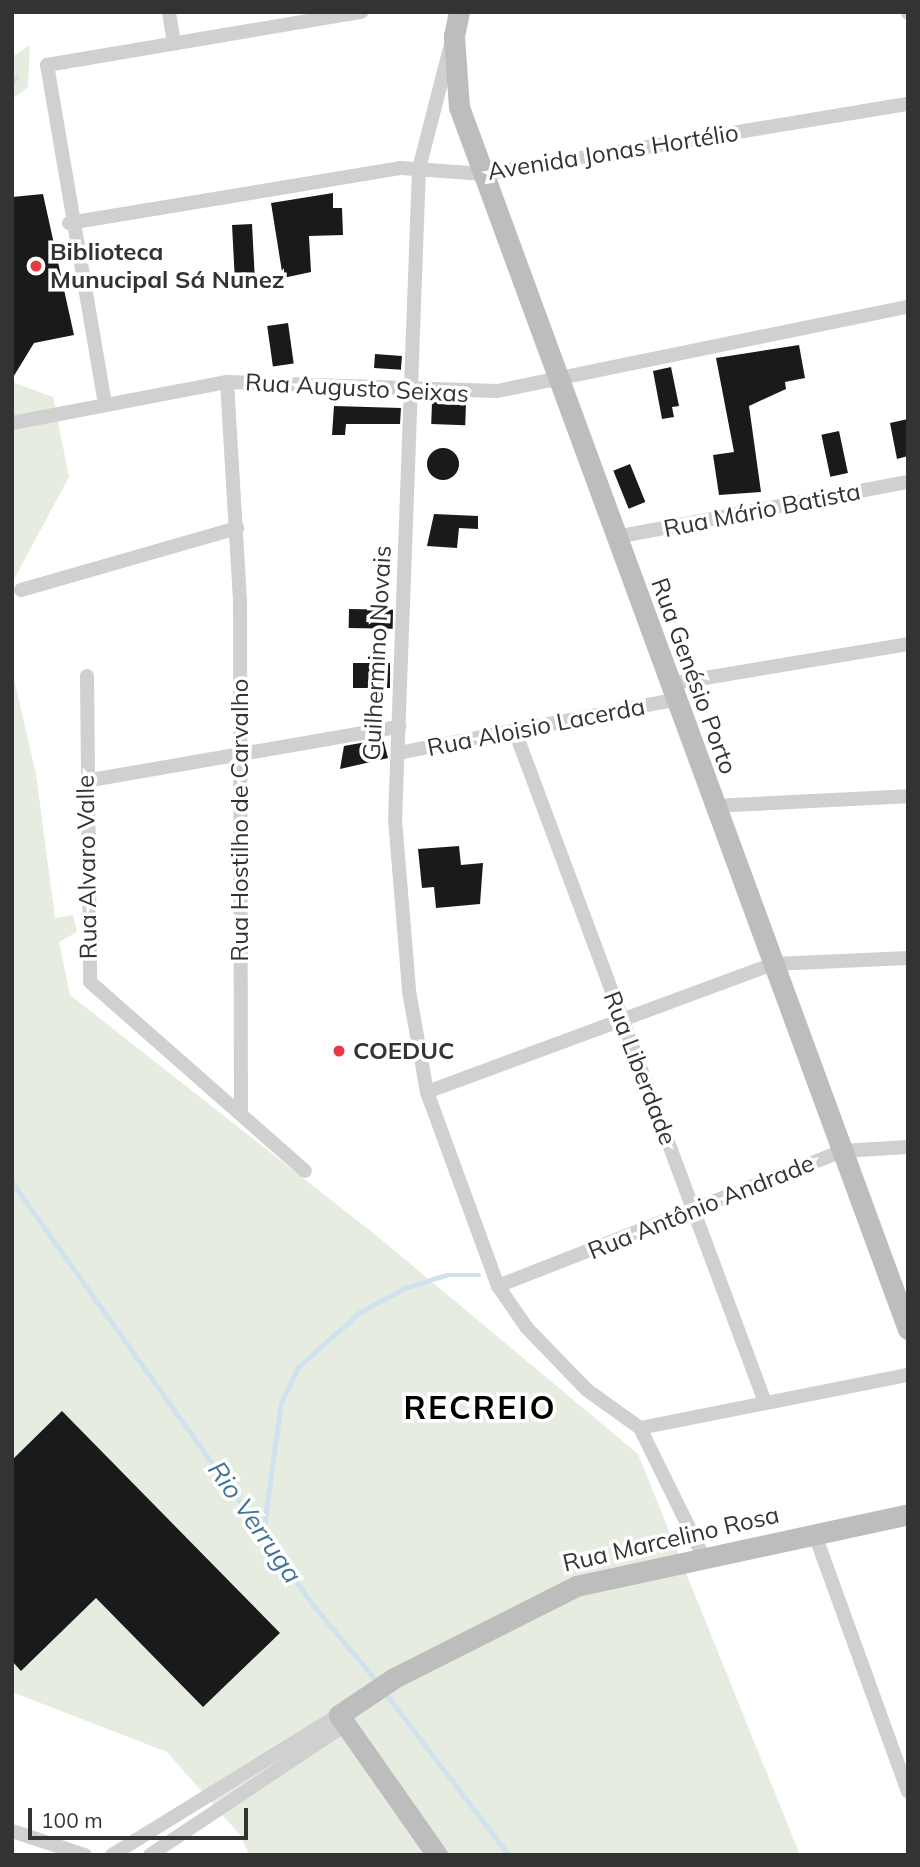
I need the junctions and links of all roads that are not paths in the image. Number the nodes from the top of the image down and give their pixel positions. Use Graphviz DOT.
graph roads {
  1 [pos="169,12"];
  2 [pos="362,12"];
  3 [pos="459,12"];
  4 [pos="454,36"];
  5 [pos="174,43"];
  6 [pos="908,104"];
  7 [pos="419,169"];
  8 [pos="484,174"];
  9 [pos="69,223"];
  10 [pos="908,307"];
  11 [pos="561,374"];
  12 [pos="227,382"];
  13 [pos="416,390"];
  14 [pos="105,404"];
  15 [pos="12,423"];
  16 [pos="908,482"];
  17 [pos="237,528"];
  18 [pos="616,537"];
  19 [pos="21,590"];
  20 [pos="908,644"];
  21 [pos="87,676"];
  22 [pos="671,692"];
  23 [pos="399,727"];
  24 [pos="516,734"];
  25 [pos="241,752"];
  26 [pos="398,752"];
  27 [pos="85,781"];
  28 [pos="908,796"];
  29 [pos="713,806"];
  30 [pos="908,958"];
  31 [pos="773,964"];
  32 [pos="622,1021"];
  33 [pos="428,1092"];
  34 [pos="241,1113"];
  35 [pos="908,1147"];
  36 [pos="842,1151"];
  37 [pos="305,1171"];
  38 [pos="695,1212"];
  39 [pos="498,1286"];
  40 [pos="908,1329"];
  41 [pos="908,1375"];
  42 [pos="765,1402"];
  43 [pos="640,1428"];
  44 [pos="908,1514"];
  45 [pos="814,1532"];
  46 [pos="703,1556"];
  47 [pos="351,1712"];
  48 [pos="908,1792"];
  49 [pos="12,1831"];
  50 [pos="64,1852"];
  51 [pos="85,1855"];
  52 [pos="112,1855"];
  53 [pos="150,1855"];
  54 [pos="437,1855"];
  1 -- 5 [label="street"];
  2 -- 5 [label="street"];
  3 -- 4 [label="street, Guilhermino Novais"];
  4 -- 7 [label="street, Guilhermino Novais"];
  4 -- 8 [label="street, Rua Genésio Porto"];
  5 -- 9 [label="street"];
  6 -- 8 [label="street, Avenida Jonas Hortélio"];
  7 -- 8 [label="street, Avenida Jonas Hortélio"];
  7 -- 9 [label="street, Avenida Jonas Hortélio"];
  7 -- 13 [label="street, Guilhermino Novais"];
  8 -- 11 [label="street, Rua Genésio Porto"];
  9 -- 14 [label="street"];
  10 -- 11 [label="street, Rua Augusto Seixas"];
  11 -- 13 [label="street, Rua Augusto Seixas"];
  11 -- 18 [label="street, Rua Genésio Porto"];
  12 -- 13 [label="street, Rua Augusto Seixas"];
  12 -- 14 [label="street, Rua Augusto Seixas"];
  12 -- 17 [label="street, Rua Hostilho de Carvalho"];
  13 -- 23 [label="street, Guilhermino Novais"];
  14 -- 15 [label="street, Rua Augusto Seixas"];
  16 -- 18 [label="street, Rua Mário Batista"];
  17 -- 19 [label="street"];
  17 -- 25 [label="street, Rua Hostilho de Carvalho"];
  18 -- 22 [label="street, Rua Genésio Porto"];
  20 -- 22 [label="street, Rua Aloisio Lacerda"];
  21 -- 27 [label="street, Rua Alvaro Valle"];
  22 -- 24 [label="street, Rua Aloisio Lacerda"];
  22 -- 29 [label="street, Rua Genésio Porto"];
  23 -- 25 [label="street, Rua Aloisio Lacerda"];
  23 -- 26 [label="street, Guilhermino Novais"];
  24 -- 26 [label="street, Rua Aloisio Lacerda"];
  24 -- 32 [label="street, Rua Liberdade"];
  25 -- 27 [label="street, Rua Aloisio Lacerda"];
  25 -- 34 [label="street, Rua Hostilho de Carvalho"];
  26 -- 33 [label="street, Guilhermino Novais"];
  27 -- 34 [label="street, Rua Alvaro Valle"];
  28 -- 29 [label="street"];
  29 -- 31 [label="street, Rua Genésio Porto"];
  30 -- 31 [label="street"];
  31 -- 32 [label="street"];
  31 -- 36 [label="street, Rua Genésio Porto"];
  32 -- 33 [label="street"];
  32 -- 38 [label="street, Rua Liberdade"];
  33 -- 39 [label="street, Guilhermino Novais"];
  34 -- 37 [label="street, Rua Alvaro Valle"];
  35 -- 36 [label="street, Rua Antônio Andrade"];
  36 -- 38 [label="street, Rua Antônio Andrade"];
  36 -- 40 [label="street, Rua Genésio Porto"];
  38 -- 39 [label="street, Rua Antônio Andrade"];
  38 -- 42 [label="street, Rua Liberdade"];
  39 -- 43 [label="street, Guilhermino Novais"];
  41 -- 42 [label="street"];
  42 -- 43 [label="street"];
  43 -- 46 [label="street"];
  44 -- 45 [label="street, Rua Marcelino Rosa"];
  45 -- 46 [label="street, Rua Marcelino Rosa"];
  45 -- 48 [label="street"];
  46 -- 47 [label="street, Rua Marcelino Rosa"];
  47 -- 52 [label="street, Rua Marcelino Rosa"];
  47 -- 53 [label="street, Rua Marcelino Rosa"];
  47 -- 54 [label="street"];
  49 -- 50 [label="street"];
  50 -- 51 [label="street"];
}
